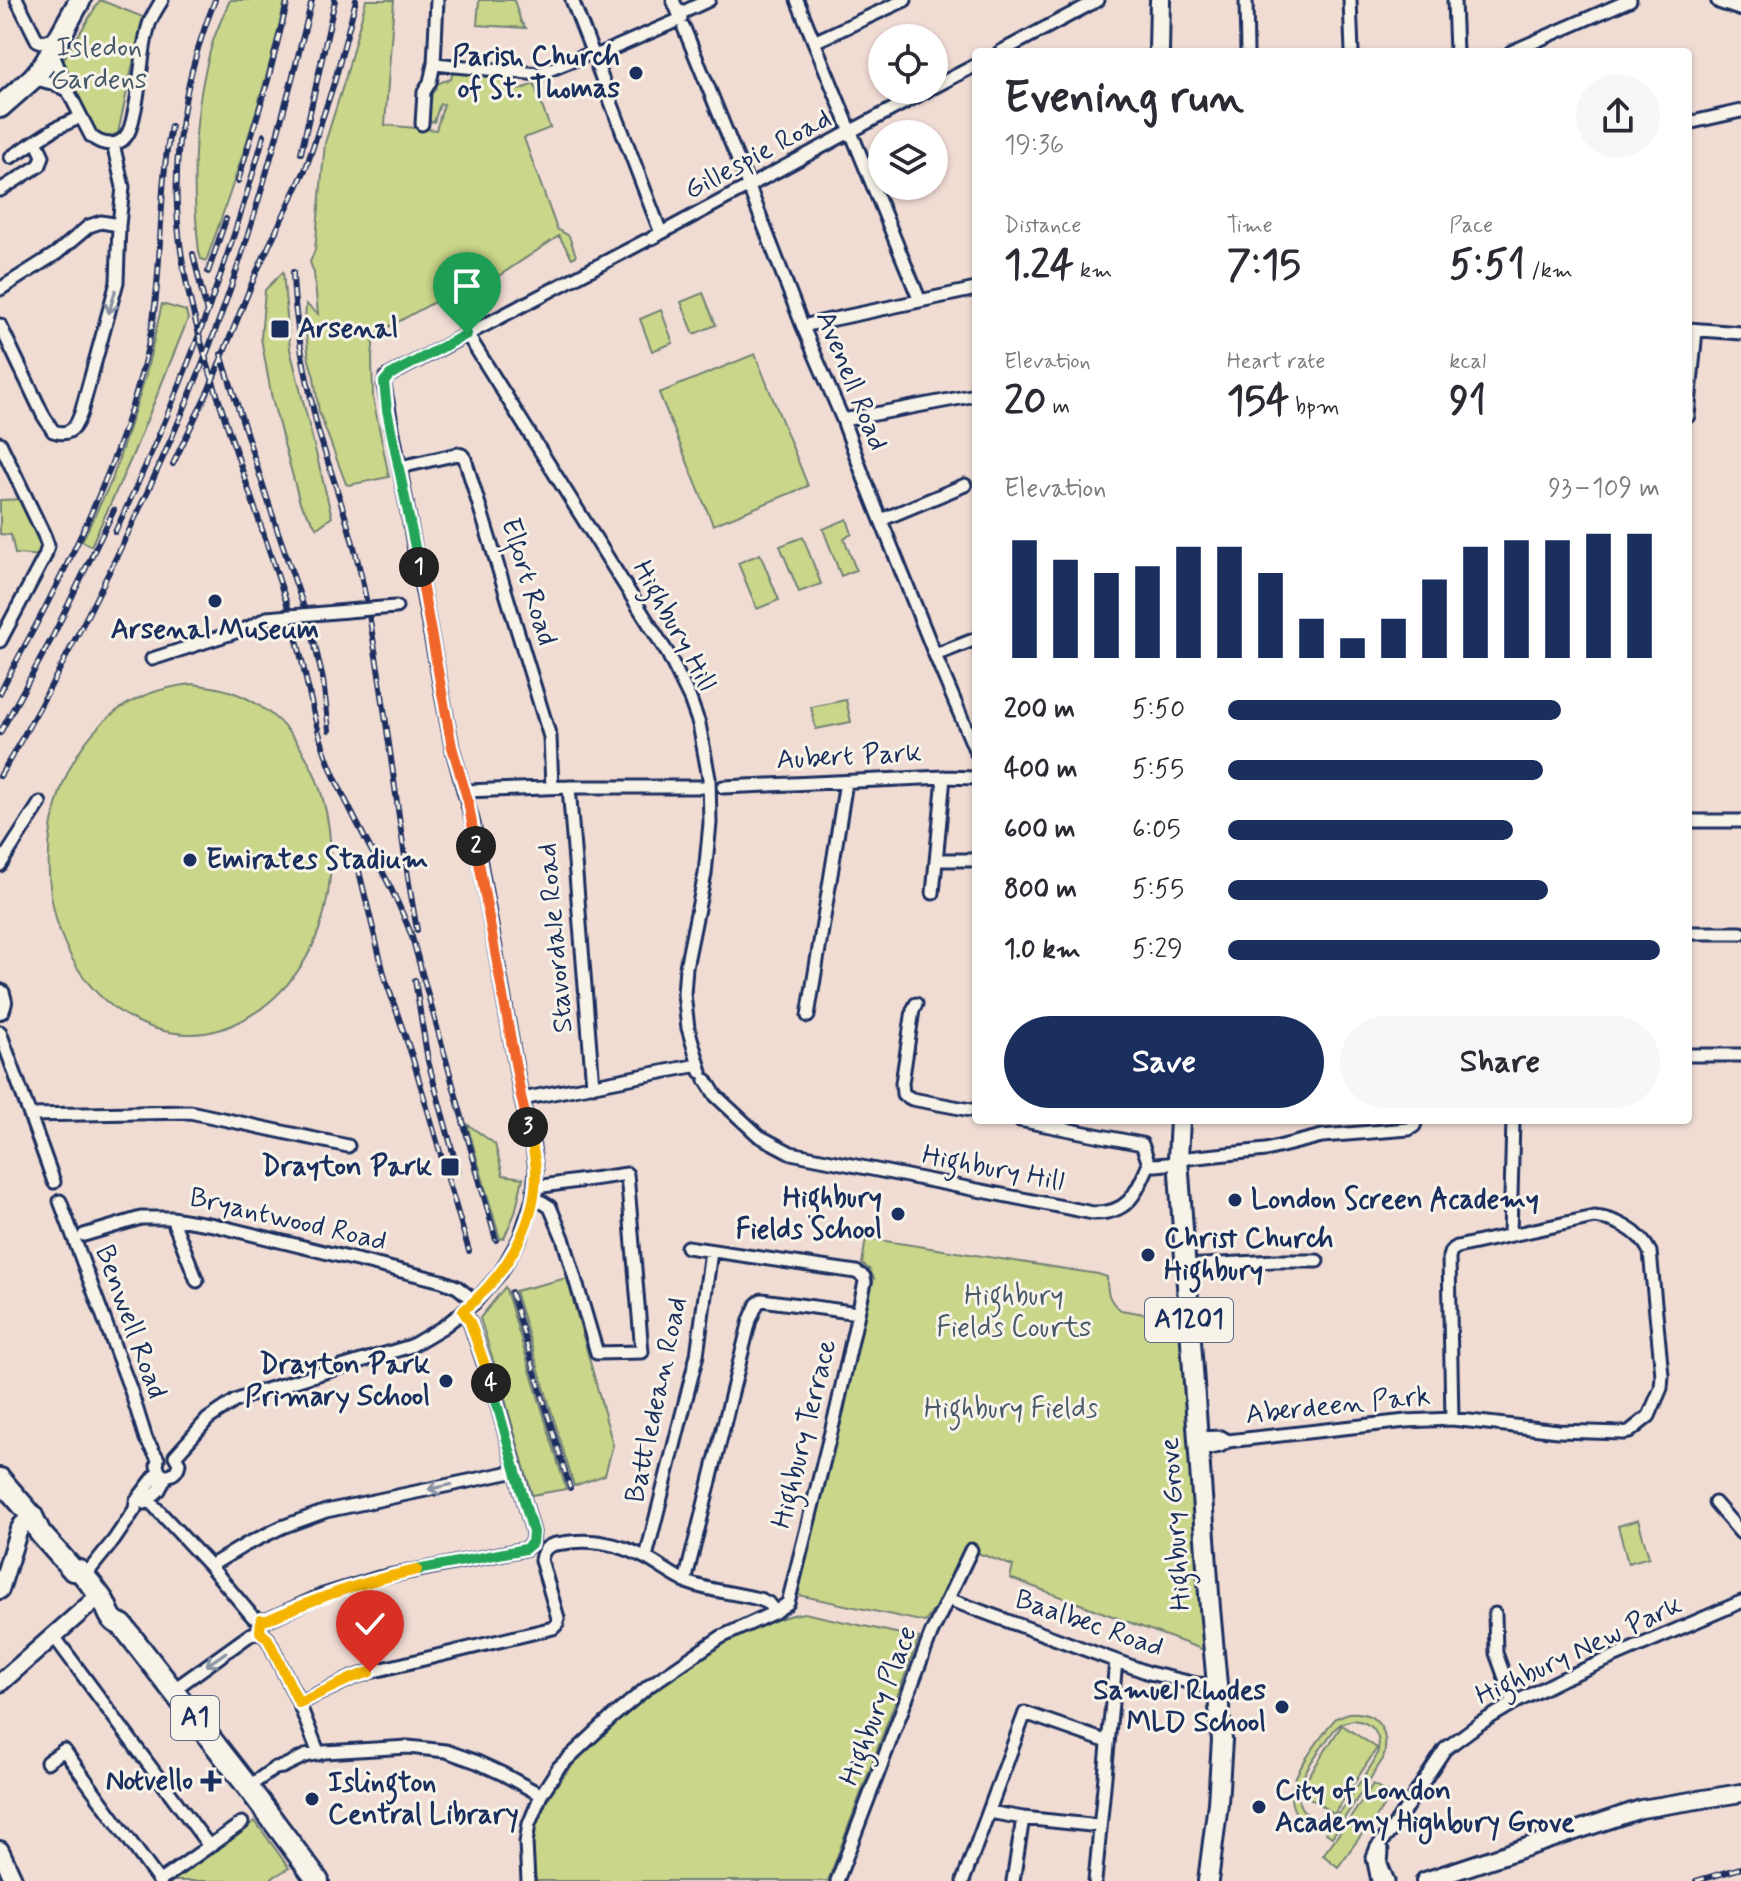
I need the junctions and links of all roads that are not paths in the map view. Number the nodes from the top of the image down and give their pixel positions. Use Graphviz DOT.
graph roads {
  1 [pos="17,0"];
  2 [pos="80,0"];
  3 [pos="162,0"];
  4 [pos="437,0"];
  5 [pos="572,0"];
  6 [pos="673,0"];
  7 [pos="709,0"];
  8 [pos="797,0"];
  9 [pos="905,0"];
  10 [pos="1098,0"];
  11 [pos="1160,0"];
  12 [pos="1246,0"];
  13 [pos="1350,0"];
  14 [pos="1454,0"];
  15 [pos="1630,0"];
  16 [pos="1720,0"];
  17 [pos="1741,7"];
  18 [pos="681,20"];
  19 [pos="814,42"];
  20 [pos="55,45"];
  21 [pos="1008,48"];
  22 [pos="1159,48"];
  23 [pos="1247,48"];
  24 [pos="1352,48"];
  25 [pos="1456,48"];
  26 [pos="1520,48"];
  27 [pos="593,54"];
  28 [pos="434,64"];
  29 [pos="972,67"];
  30 [pos="598,68"];
  31 [pos="33,78"];
  32 [pos="948,80"];
  33 [pos="68,91"];
  34 [pos="903,104"];
  35 [pos="0,107"];
  36 [pos="1741,111"];
  37 [pos="81,117"];
  38 [pos="1692,122"];
  39 [pos="422,124"];
  40 [pos="852,132"];
  41 [pos="36,141"];
  42 [pos="113,144"];
  43 [pos="11,157"];
  44 [pos="749,187"];
  45 [pos="0,190"];
  46 [pos="119,225"];
  47 [pos="653,237"];
  48 [pos="0,289"];
  49 [pos="972,290"];
  50 [pos="920,301"];
  51 [pos="0,325"];
  52 [pos="803,327"];
  53 [pos="1692,329"];
  54 [pos="1741,333"];
  55 [pos="467,334"];
  56 [pos="972,396"];
  57 [pos="843,420"];
  58 [pos="0,443"];
  59 [pos="400,467"];
  60 [pos="965,485"];
  61 [pos="881,520"];
  62 [pos="396,607"];
  63 [pos="0,641"];
  64 [pos="972,641"];
  65 [pos="935,655"];
  66 [pos="152,659"];
  67 [pos="972,743"];
  68 [pos="944,777"];
  69 [pos="972,778"];
  70 [pos="846,782"];
  71 [pos="569,787"];
  72 [pos="709,787"];
  73 [pos="723,787"];
  74 [pos="552,788"];
  75 [pos="465,791"];
  76 [pos="40,803"];
  77 [pos="1692,821"];
  78 [pos="1741,821"];
  79 [pos="937,860"];
  80 [pos="972,860"];
  81 [pos="0,865"];
  82 [pos="933,893"];
  83 [pos="1692,933"];
  84 [pos="1741,933"];
  85 [pos="0,994"];
  86 [pos="916,1004"];
  87 [pos="0,1009"];
  88 [pos="808,1016"];
  89 [pos="0,1032"];
  90 [pos="1692,1055"];
  91 [pos="1741,1055"];
  92 [pos="702,1072"];
  93 [pos="593,1086"];
  94 [pos="522,1099"];
  95 [pos="972,1110"];
  96 [pos="30,1115"];
  97 [pos="1040,1124"];
  98 [pos="1180,1124"];
  99 [pos="1415,1124"];
  100 [pos="1513,1124"];
  101 [pos="348,1146"];
  102 [pos="1178,1161"];
  103 [pos="1149,1164"];
  104 [pos="54,1182"];
  105 [pos="543,1186"];
  106 [pos="533,1199"];
  107 [pos="60,1201"];
  108 [pos="172,1218"];
  109 [pos="84,1235"];
  110 [pos="1510,1235"];
  111 [pos="687,1247"];
  112 [pos="711,1251"];
  113 [pos="1317,1261"];
  114 [pos="1186,1266"];
  115 [pos="197,1281"];
  116 [pos="475,1301"];
  117 [pos="463,1311"];
  118 [pos="858,1313"];
  119 [pos="1452,1419"];
  120 [pos="1198,1444"];
  121 [pos="175,1456"];
  122 [pos="161,1469"];
  123 [pos="516,1471"];
  124 [pos="0,1479"];
  125 [pos="146,1496"];
  126 [pos="1715,1503"];
  127 [pos="32,1516"];
  128 [pos="1741,1533"];
  129 [pos="7,1546"];
  130 [pos="971,1550"];
  131 [pos="646,1557"];
  132 [pos="210,1566"];
  133 [pos="82,1574"];
  134 [pos="685,1582"];
  135 [pos="0,1590"];
  136 [pos="948,1599"];
  137 [pos="102,1600"];
  138 [pos="1741,1602"];
  139 [pos="775,1612"];
  140 [pos="1495,1614"];
  141 [pos="260,1626"];
  142 [pos="53,1635"];
  143 [pos="1116,1661"];
  144 [pos="0,1683"];
  145 [pos="1217,1685"];
  146 [pos="173,1690"];
  147 [pos="299,1703"];
  148 [pos="1514,1703"];
  149 [pos="1108,1742"];
  150 [pos="319,1754"];
  151 [pos="47,1762"];
  152 [pos="248,1787"];
  153 [pos="1741,1793"];
  154 [pos="541,1795"];
  155 [pos="989,1812"];
  156 [pos="1023,1818"];
  157 [pos="242,1823"];
  158 [pos="1100,1826"];
  159 [pos="1390,1832"];
  160 [pos="209,1846"];
  161 [pos="0,1850"];
  162 [pos="14,1881"];
  163 [pos="159,1881"];
  164 [pos="318,1881"];
  165 [pos="528,1881"];
  166 [pos="837,1881"];
  167 [pos="963,1881"];
  168 [pos="1013,1881"];
  169 [pos="1095,1881"];
  170 [pos="1208,1881"];
  171 [pos="1378,1881"];
  172 [pos="1388,1881"];
  173 [pos="1425,1881"];
  1 -- 20 [label="street"];
  2 -- 20 [label="highway"];
  3 -- 42 [label="street"];
  4 -- 28 [label="street"];
  5 -- 27 [label="street"];
  6 -- 18 [label="street, Avenell Road"];
  7 -- 18 [label="street"];
  8 -- 19 [label="street"];
  9 -- 19 [label="street"];
  10 -- 21 [label="street"];
  11 -- 22 [label="main road"];
  12 -- 23 [label="street"];
  13 -- 24 [label="street"];
  14 -- 25 [label="street"];
  15 -- 26 [label="street"];
  16 -- 17 [label="street"];
  18 -- 27 [label="street"];
  18 -- 44 [label="street, Avenell Road"];
  19 -- 40 [label="street"];
  20 -- 31 [label="highway"];
  20 -- 33 [label="street"];
  27 -- 28 [label="street"];
  28 -- 39 [label="street"];
  29 -- 32 [label="street"];
  30 -- 47 [label="street"];
  31 -- 33 [label="street"];
  31 -- 35 [label="highway"];
  33 -- 37 [label="street"];
  34 -- 40 [label="street, Gillespie Road"];
  36 -- 38 [label="street"];
  37 -- 41 [label="street"];
  37 -- 42 [label="street"];
  40 -- 44 [label="street, Gillespie Road"];
  40 -- 50 [label="street"];
  41 -- 43 [label="street"];
  41 -- 45 [label="street"];
  42 -- 46 [label="street"];
  44 -- 47 [label="street, Gillespie Road"];
  44 -- 52 [label="street, Avenell Road"];
  46 -- 48 [label="street"];
  46 -- 51 [label="street, one-way"];
  47 -- 55 [label="street, Gillespie Road"];
  49 -- 50 [label="street"];
  50 -- 52 [label="street"];
  52 -- 57 [label="street, Avenell Road"];
  53 -- 54 [label="street"];
  55 -- 59 [label="street, Gillespie Road"];
  55 -- 72 [label="street, Highbury Hill"];
  56 -- 57 [label="street"];
  57 -- 61 [label="street, Avenell Road"];
  58 -- 63 [label="street"];
  59 -- 74 [label="street, Elfort Road"];
  59 -- 75 [label="street"];
  60 -- 61 [label="street"];
  61 -- 65 [label="street, Avenell Road"];
  62 -- 66 [label="street, bridge"];
  64 -- 65 [label="street"];
  65 -- 67 [label="street, Avenell Road"];
  68 -- 69 [label="street, Aubert Park"];
  68 -- 70 [label="street, Aubert Park"];
  68 -- 79 [label="street"];
  70 -- 73 [label="street, Aubert Park"];
  70 -- 88 [label="street"];
  71 -- 72 [label="street"];
  71 -- 74 [label="street"];
  71 -- 93 [label="street, Stavordale Road"];
  72 -- 92 [label="street, Highbury Hill"];
  74 -- 75 [label="street"];
  75 -- 94 [label="street"];
  76 -- 81 [label="street"];
  77 -- 78 [label="street"];
  79 -- 80 [label="street"];
  79 -- 82 [label="street"];
  83 -- 84 [label="street"];
  85 -- 87 [label="main road"];
  86 -- 95 [label="street"];
  89 -- 96 [label="street"];
  90 -- 91 [label="street"];
  92 -- 93 [label="street"];
  92 -- 103 [label="street, Highbury Hill"];
  93 -- 94 [label="street"];
  94 -- 106 [label="street"];
  96 -- 101 [label="street"];
  96 -- 104 [label="street"];
  97 -- 103 [label="street"];
  98 -- 102 [label="main road, A1201"];
  99 -- 102 [label="street"];
  100 -- 110 [label="street"];
  102 -- 103 [label="street"];
  102 -- 114 [label="main road, Highbury Grove / A1201"];
  105 -- 106 [label="street"];
  106 -- 116 [label="street"];
  107 -- 122 [label="street, Benwell Road"];
  108 -- 109 [label="street, Bryantwood Road"];
  108 -- 115 [label="street"];
  108 -- 116 [label="street, Bryantwood Road"];
  110 -- 119 [label="street, Aberdeen Park"];
  110 -- 119 [label="street, Aberdeen Park"];
  111 -- 112 [label="street"];
  112 -- 118 [label="street, Highbury Terrace"];
  112 -- 131 [label="street, Battledean Road"];
  113 -- 114 [label="street"];
  114 -- 120 [label="main road, Highbury Grove / A1201"];
  116 -- 117 [label="street"];
  117 -- 121 [label="street"];
  117 -- 123 [label="street"];
  118 -- 134 [label="street"];
  118 -- 139 [label="street, Highbury Terrace"];
  119 -- 120 [label="street, Aberdeen Park"];
  120 -- 145 [label="main road, Highbury Grove / A1201"];
  121 -- 122 [label="street"];
  121 -- 122 [label="street"];
  122 -- 125 [label="street"];
  123 -- 132 [label="street, one-way"];
  123 -- 141 [label="street"];
  124 -- 127 [label="highway, A1"];
  125 -- 132 [label="street"];
  125 -- 133 [label="street"];
  126 -- 128 [label="street"];
  127 -- 129 [label="street"];
  127 -- 133 [label="highway, A1"];
  129 -- 135 [label="street"];
  130 -- 136 [label="street, Highbury Place"];
  131 -- 134 [label="street"];
  131 -- 147 [label="street"];
  132 -- 141 [label="street"];
  133 -- 137 [label="highway, A1"];
  134 -- 139 [label="street"];
  136 -- 143 [label="street, Baalbec Road"];
  136 -- 166 [label="street, Highbury Place"];
  137 -- 142 [label="street"];
  137 -- 146 [label="highway, A1"];
  138 -- 148 [label="street, Highbury New Park"];
  139 -- 154 [label="street"];
  140 -- 148 [label="street"];
  141 -- 146 [label="street, one-way"];
  141 -- 147 [label="street"];
  142 -- 144 [label="street"];
  142 -- 160 [label="street"];
  143 -- 145 [label="street, Baalbec Road"];
  143 -- 149 [label="street"];
  145 -- 170 [label="main road, Highbury Grove / A1201"];
  146 -- 152 [label="highway, A1"];
  147 -- 150 [label="street"];
  148 -- 159 [label="street, Highbury New Park"];
  149 -- 155 [label="street"];
  149 -- 158 [label="street"];
  150 -- 152 [label="street"];
  150 -- 154 [label="street"];
  151 -- 163 [label="street"];
  152 -- 164 [label="highway, A1"];
  153 -- 173 [label="street"];
  154 -- 165 [label="street"];
  155 -- 156 [label="street"];
  155 -- 167 [label="street"];
  156 -- 158 [label="street"];
  156 -- 168 [label="street"];
  157 -- 160 [label="street"];
  158 -- 169 [label="street"];
  159 -- 171 [label="street, Highbury New Park"];
  159 -- 172 [label="street, Highbury New Park"];
  160 -- 163 [label="street"];
  161 -- 162 [label="street"];
}
